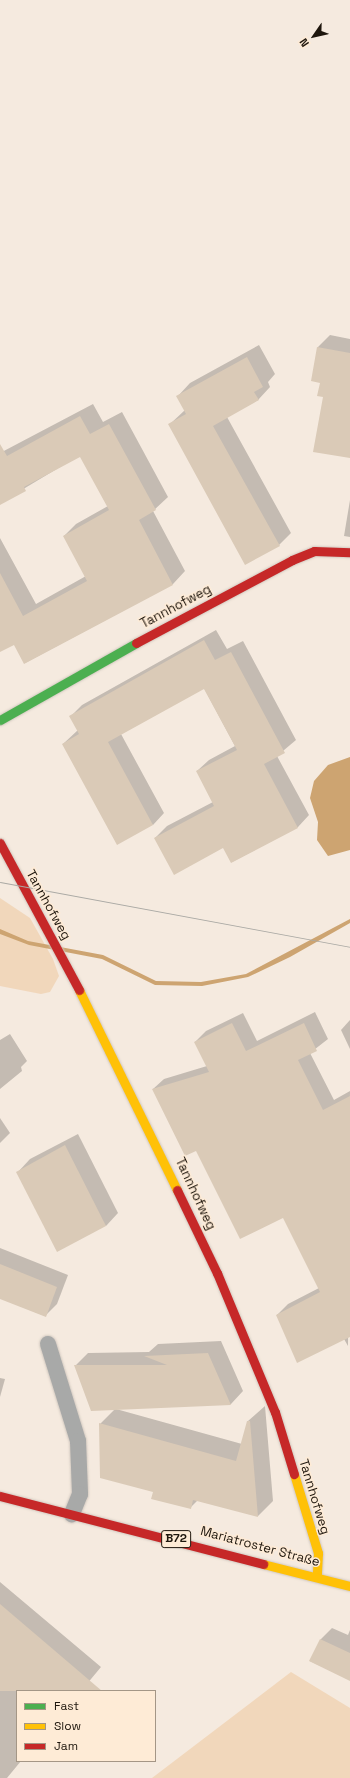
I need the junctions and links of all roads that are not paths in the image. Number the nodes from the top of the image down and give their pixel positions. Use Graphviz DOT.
graph roads {
  1 [pos="350,552"];
  2 [pos="0,720"];
  3 [pos="0,844"];
  4 [pos="48,1344"];
  5 [pos="0,1496"];
  6 [pos="72,1514"];
  7 [pos="317,1575"];
  8 [pos="350,1586"];
  1 -- 2 [label="street, Tannhofweg"];
  3 -- 7 [label="street, Tannhofweg"];
  4 -- 6 [label="lane"];
  5 -- 6 [label="street, Mariatroster Straße / B72"];
  6 -- 7 [label="street, Mariatroster Straße / B72"];
  7 -- 8 [label="street, Mariatroster Straße / B72"];
}
